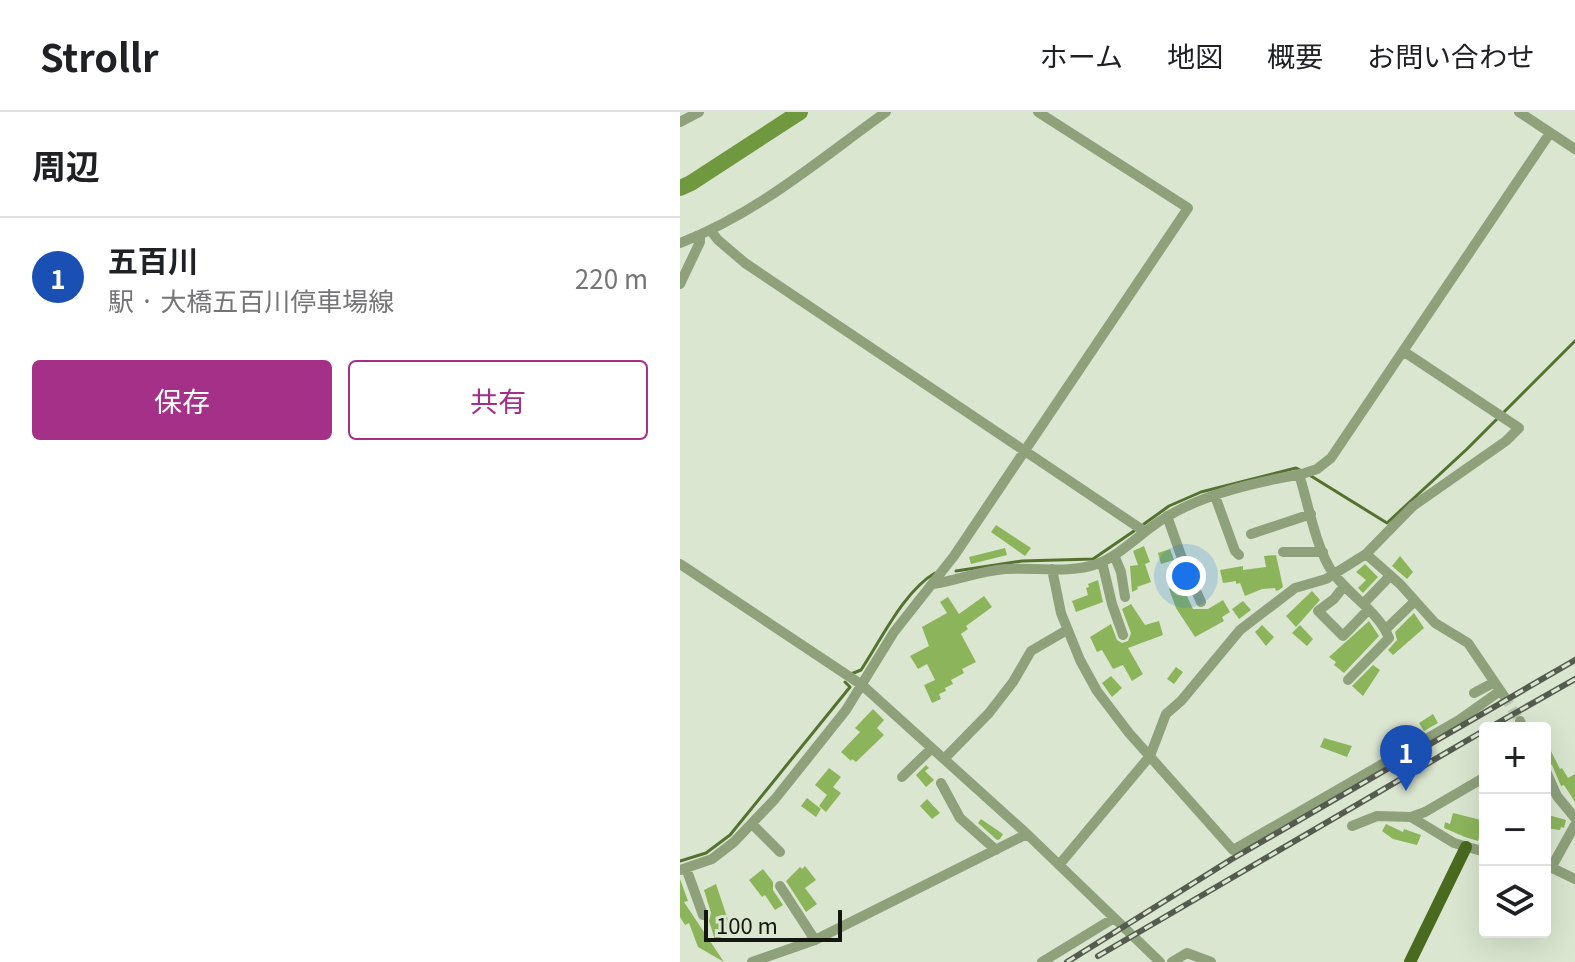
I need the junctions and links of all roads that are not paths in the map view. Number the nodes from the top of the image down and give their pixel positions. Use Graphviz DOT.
graph roads {
  1 [pos="699,112"];
  2 [pos="886,112"];
  3 [pos="1038,112"];
  4 [pos="1519,112"];
  5 [pos="680,122"];
  6 [pos="1550,133"];
  7 [pos="1575,149"];
  8 [pos="711,231"];
  9 [pos="700,235"];
  10 [pos="680,243"];
  11 [pos="680,284"];
  12 [pos="1403,351"];
  13 [pos="1026,452"];
  14 [pos="1300,474"];
  15 [pos="1215,496"];
  16 [pos="1311,514"];
  17 [pos="1167,516"];
  18 [pos="1144,531"];
  19 [pos="1251,534"];
  20 [pos="1283,552"];
  21 [pos="1323,552"];
  22 [pos="1366,554"];
  23 [pos="1114,555"];
  24 [pos="1239,555"];
  25 [pos="1102,562"];
  26 [pos="680,564"];
  27 [pos="1052,569"];
  28 [pos="1334,574"];
  29 [pos="1390,576"];
  30 [pos="933,584"];
  31 [pos="1344,586"];
  32 [pos="1125,597"];
  33 [pos="1415,601"];
  34 [pos="1201,602"];
  35 [pos="1366,607"];
  36 [pos="1387,628"];
  37 [pos="1067,630"];
  38 [pos="1123,635"];
  39 [pos="1348,680"];
  40 [pos="862,685"];
  41 [pos="1499,690"];
  42 [pos="1474,693"];
  43 [pos="932,748"];
  44 [pos="1150,756"];
  45 [pos="944,759"];
  46 [pos="902,777"];
  47 [pos="1479,780"];
  48 [pos="1551,782"];
  49 [pos="941,783"];
  50 [pos="1411,817"];
  51 [pos="1575,818"];
  52 [pos="752,824"];
  53 [pos="1575,825"];
  54 [pos="1352,826"];
  55 [pos="1027,834"];
  56 [pos="1460,845"];
  57 [pos="996,850"];
  58 [pos="1479,850"];
  59 [pos="780,852"];
  60 [pos="1551,861"];
  61 [pos="1059,865"];
  62 [pos="1551,867"];
  63 [pos="683,869"];
  64 [pos="1575,879"];
  65 [pos="780,886"];
  66 [pos="703,915"];
  67 [pos="1114,918"];
  68 [pos="815,940"];
  69 [pos="1154,960"];
  70 [pos="752,962"];
  71 [pos="1042,962"];
  72 [pos="1172,962"];
  73 [pos="1211,962"];
  74 [pos="1410,962"];
  1 -- 5 [label="street"];
  2 -- 8 [label="street"];
  3 -- 13 [label="street"];
  4 -- 6 [label="street"];
  6 -- 7 [label="street"];
  6 -- 12 [label="street"];
  8 -- 9 [label="street"];
  8 -- 13 [label="street"];
  9 -- 10 [label="street"];
  9 -- 11 [label="street"];
  12 -- 14 [label="street"];
  12 -- 22 [label="street"];
  13 -- 18 [label="street"];
  13 -- 30 [label="street"];
  14 -- 15 [label="street"];
  14 -- 16 [label="street"];
  15 -- 17 [label="street"];
  15 -- 24 [label="street"];
  16 -- 19 [label="street"];
  16 -- 21 [label="street"];
  17 -- 18 [label="street"];
  17 -- 34 [label="street"];
  18 -- 23 [label="street"];
  20 -- 21 [label="street"];
  21 -- 28 [label="street"];
  22 -- 28 [label="street"];
  22 -- 29 [label="street"];
  23 -- 25 [label="street"];
  23 -- 32 [label="street"];
  25 -- 27 [label="street"];
  25 -- 38 [label="street"];
  26 -- 40 [label="street"];
  27 -- 30 [label="street"];
  27 -- 37 [label="street"];
  28 -- 31 [label="street"];
  28 -- 44 [label="street"];
  29 -- 33 [label="street"];
  29 -- 35 [label="street"];
  30 -- 40 [label="street"];
  31 -- 35 [label="street"];
  31 -- 35 [label="street"];
  33 -- 36 [label="street"];
  33 -- 41 [label="street"];
  35 -- 36 [label="street"];
  36 -- 39 [label="street"];
  37 -- 44 [label="street"];
  37 -- 45 [label="street"];
  40 -- 43 [label="street"];
  40 -- 52 [label="street"];
  41 -- 42 [label="street"];
  41 -- 44 [label="street"];
  43 -- 45 [label="street"];
  43 -- 46 [label="street"];
  44 -- 61 [label="street"];
  45 -- 55 [label="street"];
  47 -- 50 [label="street"];
  48 -- 51 [label="street"];
  49 -- 57 [label="street"];
  50 -- 54 [label="street"];
  50 -- 56 [label="street"];
  52 -- 59 [label="street"];
  52 -- 63 [label="street"];
  53 -- 60 [label="street"];
  55 -- 57 [label="street"];
  55 -- 61 [label="street"];
  56 -- 58 [label="street"];
  56 -- 74 [label="main road"];
  57 -- 68 [label="street"];
  61 -- 67 [label="street"];
  62 -- 64 [label="street"];
  63 -- 66 [label="street"];
  65 -- 68 [label="street"];
  67 -- 69 [label="street"];
  67 -- 71 [label="street"];
  68 -- 70 [label="street"];
  72 -- 73 [label="street"];
}
